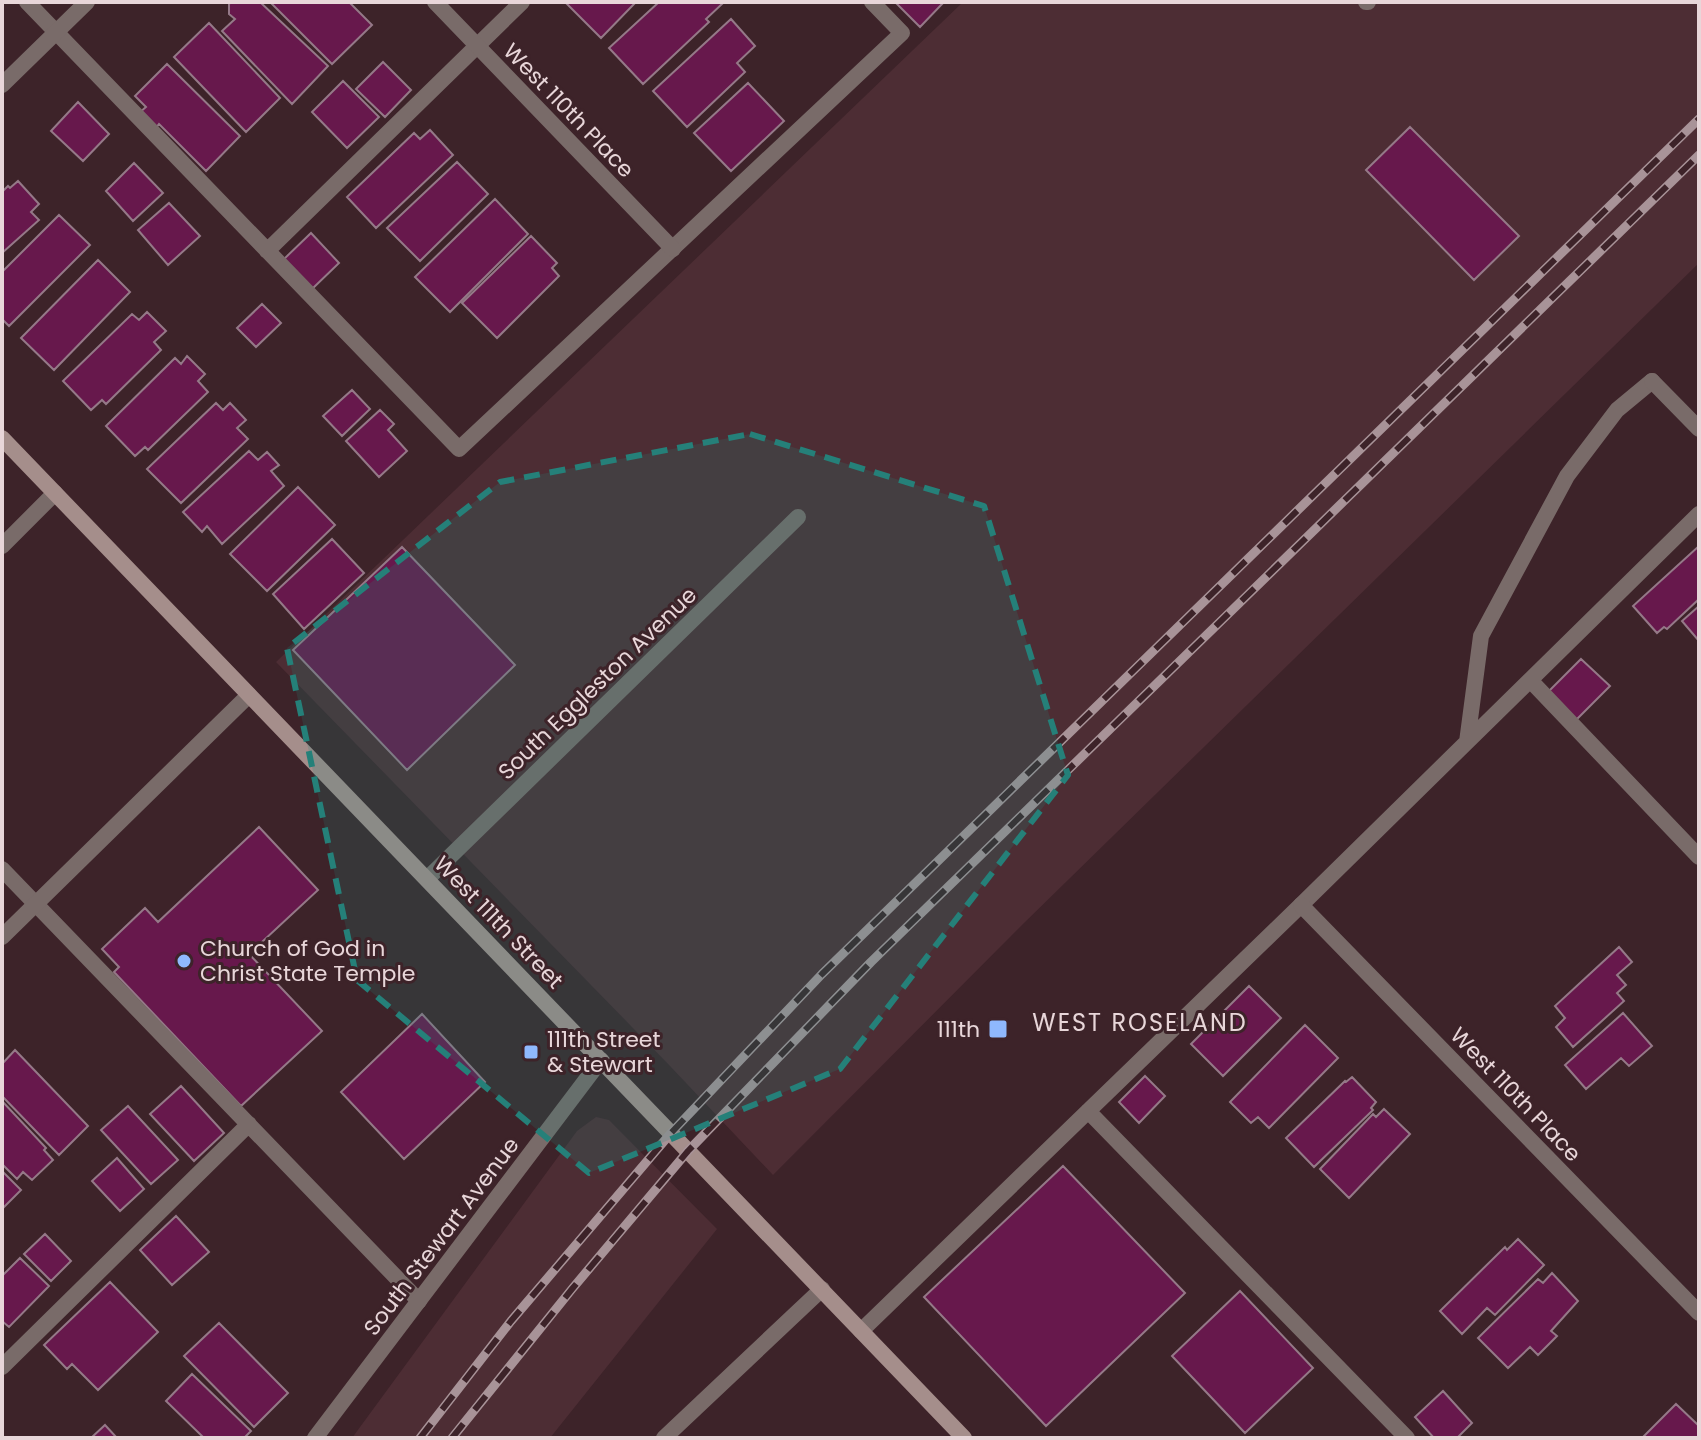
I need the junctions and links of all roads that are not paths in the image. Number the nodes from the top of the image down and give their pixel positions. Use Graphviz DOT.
graph roads {
  1 [pos="27,2"];
  2 [pos="87,2"];
  3 [pos="435,2"];
  4 [pos="522,2"];
  5 [pos="872,2"];
  6 [pos="56,32"];
  7 [pos="477,46"];
  8 [pos="2,85"];
  9 [pos="673,249"];
  10 [pos="267,251"];
  11 [pos="1699,429"];
  12 [pos="2,438"];
  13 [pos="55,493"];
  14 [pos="1699,514"];
  15 [pos="798,517"];
  16 [pos="2,546"];
  17 [pos="1530,680"];
  18 [pos="249,695"];
  19 [pos="1467,742"];
  20 [pos="1699,857"];
  21 [pos="2,869"];
  22 [pos="427,879"];
  23 [pos="36,904"];
  24 [pos="1301,905"];
  25 [pos="2,937"];
  26 [pos="601,1060"];
  27 [pos="1088,1111"];
  28 [pos="249,1124"];
  29 [pos="822,1289"];
  30 [pos="419,1301"];
  31 [pos="1699,1313"];
  32 [pos="861,1331"];
  33 [pos="2,1367"];
  34 [pos="315,1438"];
  35 [pos="664,1438"];
  36 [pos="964,1438"];
  37 [pos="1407,1438"];
  1 -- 6 [label="street"];
  2 -- 6 [label="street"];
  3 -- 7 [label="street, West 110th Place"];
  4 -- 7 [label="street"];
  5 -- 9 [label="street"];
  6 -- 8 [label="street"];
  6 -- 10 [label="street"];
  7 -- 9 [label="street, West 110th Place"];
  7 -- 10 [label="street"];
  9 -- 10 [label="street"];
  11 -- 19 [label="street"];
  12 -- 13 [label="main road, West 111th Street"];
  13 -- 16 [label="street"];
  13 -- 18 [label="main road, West 111th Street"];
  14 -- 17 [label="street"];
  15 -- 22 [label="street, South Eggleston Avenue"];
  17 -- 19 [label="street"];
  17 -- 20 [label="street"];
  18 -- 22 [label="main road, West 111th Street"];
  18 -- 23 [label="street"];
  19 -- 24 [label="street"];
  21 -- 23 [label="street"];
  22 -- 26 [label="main road, West 111th Street"];
  23 -- 25 [label="street"];
  23 -- 28 [label="street"];
  24 -- 27 [label="street"];
  24 -- 31 [label="street, West 110th Place"];
  26 -- 29 [label="main road, West 111th Street"];
  26 -- 30 [label="street, South Stewart Avenue"];
  27 -- 32 [label="street"];
  27 -- 37 [label="street"];
  28 -- 30 [label="street"];
  28 -- 33 [label="street"];
  29 -- 32 [label="main road, West 111th Street"];
  29 -- 35 [label="street"];
  30 -- 34 [label="street, South Stewart Avenue"];
  32 -- 36 [label="main road, West 111th Street"];
}
